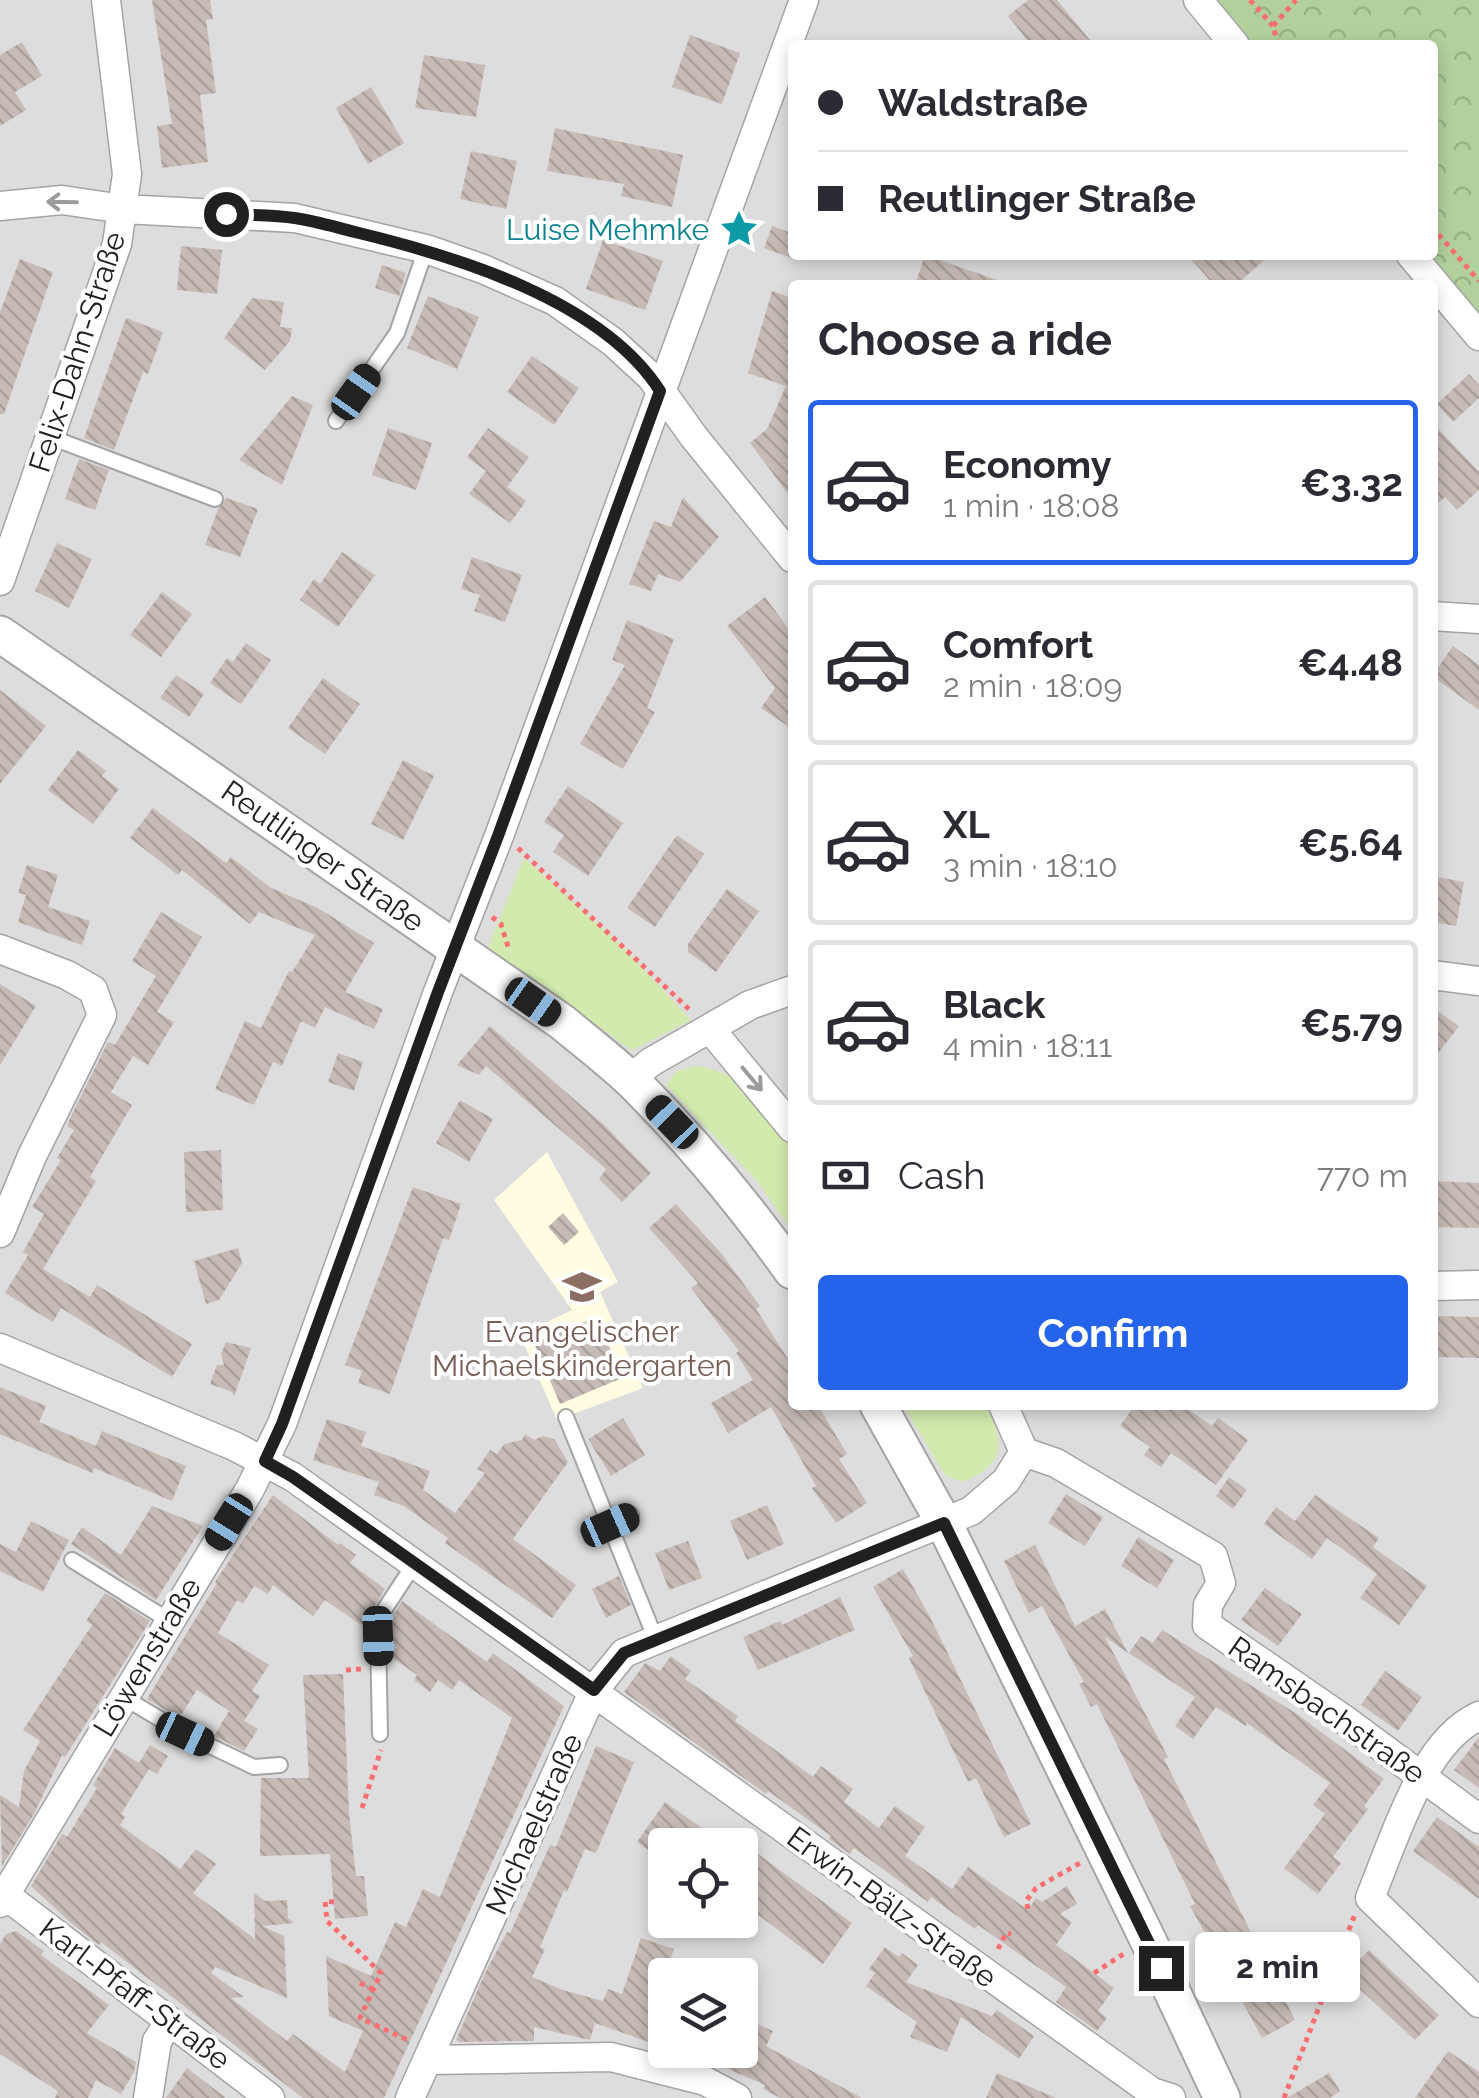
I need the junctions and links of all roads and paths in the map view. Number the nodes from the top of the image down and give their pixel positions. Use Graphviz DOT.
graph roads {
  1 [pos="106,0"];
  2 [pos="804,0"];
  3 [pos="1198,0"];
  4 [pos="1250,0"];
  5 [pos="1296,0"];
  6 [pos="1273,26"];
  7 [pos="789,40"];
  8 [pos="1232,40"];
  9 [pos="1277,40"];
  10 [pos="788,43"];
  11 [pos="0,206"];
  12 [pos="123,209"];
  13 [pos="1438,234"];
  14 [pos="426,249"];
  15 [pos="1415,260"];
  16 [pos="1432,280"];
  17 [pos="1479,281"];
  18 [pos="1438,287"];
  19 [pos="1479,336"];
  20 [pos="660,391"];
  21 [pos="336,422"];
  22 [pos="50,437"];
  23 [pos="215,498"];
  24 [pos="788,553"];
  25 [pos="0,580"];
  26 [pos="1438,616"];
  27 [pos="1479,619"];
  28 [pos="0,634"];
  29 [pos="498,836"];
  30 [pos="455,947"];
  31 [pos="0,949"];
  32 [pos="1438,975"];
  33 [pos="1479,981"];
  34 [pos="788,992"];
  35 [pos="711,1030"];
  36 [pos="630,1079"];
  37 [pos="788,1123"];
  38 [pos="0,1234"];
  39 [pos="788,1265"];
  40 [pos="1479,1285"];
  41 [pos="1438,1286"];
  42 [pos="0,1348"];
  43 [pos="881,1410"];
  44 [pos="1005,1410"];
  45 [pos="566,1417"];
  46 [pos="1024,1452"];
  47 [pos="265,1461"];
  48 [pos="632,1515"];
  49 [pos="944,1523"];
  50 [pos="610,1525"];
  51 [pos="72,1560"];
  52 [pos="415,1564"];
  53 [pos="168,1620"];
  54 [pos="656,1640"];
  55 [pos="594,1690"];
  56 [pos="122,1697"];
  57 [pos="1479,1716"];
  58 [pos="380,1734"];
  59 [pos="280,1765"];
  60 [pos="1422,1776"];
  61 [pos="362,1808"];
  62 [pos="1479,1819"];
  63 [pos="1059,1875"];
  64 [pos="2,1896"];
  65 [pos="1370,1898"];
  66 [pos="334,1902"];
  67 [pos="1028,1909"];
  68 [pos="1011,1934"];
  69 [pos="997,1947"];
  70 [pos="360,1984"];
  71 [pos="373,1989"];
  72 [pos="1479,2002"];
  73 [pos="169,2022"];
  74 [pos="429,2055"];
  75 [pos="1216,2096"];
  76 [pos="148,2098"];
  77 [pos="270,2098"];
  78 [pos="410,2098"];
  79 [pos="736,2098"];
  80 [pos="1170,2098"];
  81 [pos="1284,2098"];
  1 -- 12 [label="street, Felix-Dahn-Straße"];
  2 -- 7 [label="street, Löwenstraße"];
  3 -- 8 [label="street"];
  4 -- 6 [label="path"];
  5 -- 6 [label="path"];
  6 -- 9 [label="path"];
  10 -- 20 [label="street, Löwenstraße"];
  12 -- 11 [label="street, one-way"];
  12 -- 14 [label="street"];
  12 -- 22 [label="street, Felix-Dahn-Straße"];
  13 -- 17 [label="path"];
  14 -- 20 [label="street"];
  14 -- 21 [label="lane"];
  15 -- 16 [label="street"];
  18 -- 19 [label="street"];
  20 -- 24 [label="street"];
  20 -- 29 [label="street, Löwenstraße"];
  22 -- 23 [label="lane"];
  22 -- 25 [label="street, Felix-Dahn-Straße"];
  26 -- 27 [label="street"];
  28 -- 30 [label="street, Reutlinger Straße"];
  29 -- 30 [label="street, Löwenstraße"];
  29 -- 35 [label="path"];
  30 -- 36 [label="street, Reutlinger Straße"];
  30 -- 47 [label="street, Löwenstraße"];
  31 -- 38 [label="street"];
  32 -- 33 [label="street"];
  34 -- 35 [label="street"];
  35 -- 36 [label="street"];
  35 -- 37 [label="street, one-way"];
  36 -- 39 [label="street, Reutlinger Straße"];
  40 -- 41 [label="street"];
  42 -- 47 [label="street, Erwin-Bälz-Straße"];
  43 -- 49 [label="street"];
  44 -- 46 [label="street"];
  45 -- 50 [label="lane"];
  46 -- 49 [label="street"];
  46 -- 60 [label="street, Ramsbachstraße"];
  47 -- 52 [label="street, Erwin-Bälz-Straße"];
  47 -- 53 [label="street, Löwenstraße"];
  48 -- 50 [label="lane"];
  49 -- 54 [label="street, Michaelstraße"];
  49 -- 75 [label="street"];
  50 -- 54 [label="lane"];
  51 -- 53 [label="lane"];
  52 -- 55 [label="street, Erwin-Bälz-Straße"];
  52 -- 58 [label="lane"];
  53 -- 56 [label="street, Löwenstraße"];
  54 -- 55 [label="street, Michaelstraße"];
  55 -- 74 [label="street, Michaelstraße"];
  55 -- 80 [label="street, Erwin-Bälz-Straße"];
  56 -- 59 [label="lane"];
  56 -- 64 [label="street, Löwenstraße"];
  57 -- 60 [label="street"];
  58 -- 61 [label="path"];
  60 -- 62 [label="street, Ramsbachstraße"];
  60 -- 65 [label="street"];
  63 -- 67 [label="path"];
  64 -- 73 [label="street, Karl-Pfaff-Straße"];
  65 -- 72 [label="street"];
  65 -- 81 [label="path"];
  66 -- 71 [label="path"];
  68 -- 69 [label="path"];
  70 -- 71 [label="path"];
  71 -- 74 [label="path"];
  73 -- 76 [label="street"];
  73 -- 77 [label="street, Karl-Pfaff-Straße"];
  74 -- 78 [label="street, Michaelstraße"];
  74 -- 79 [label="street"];
}
